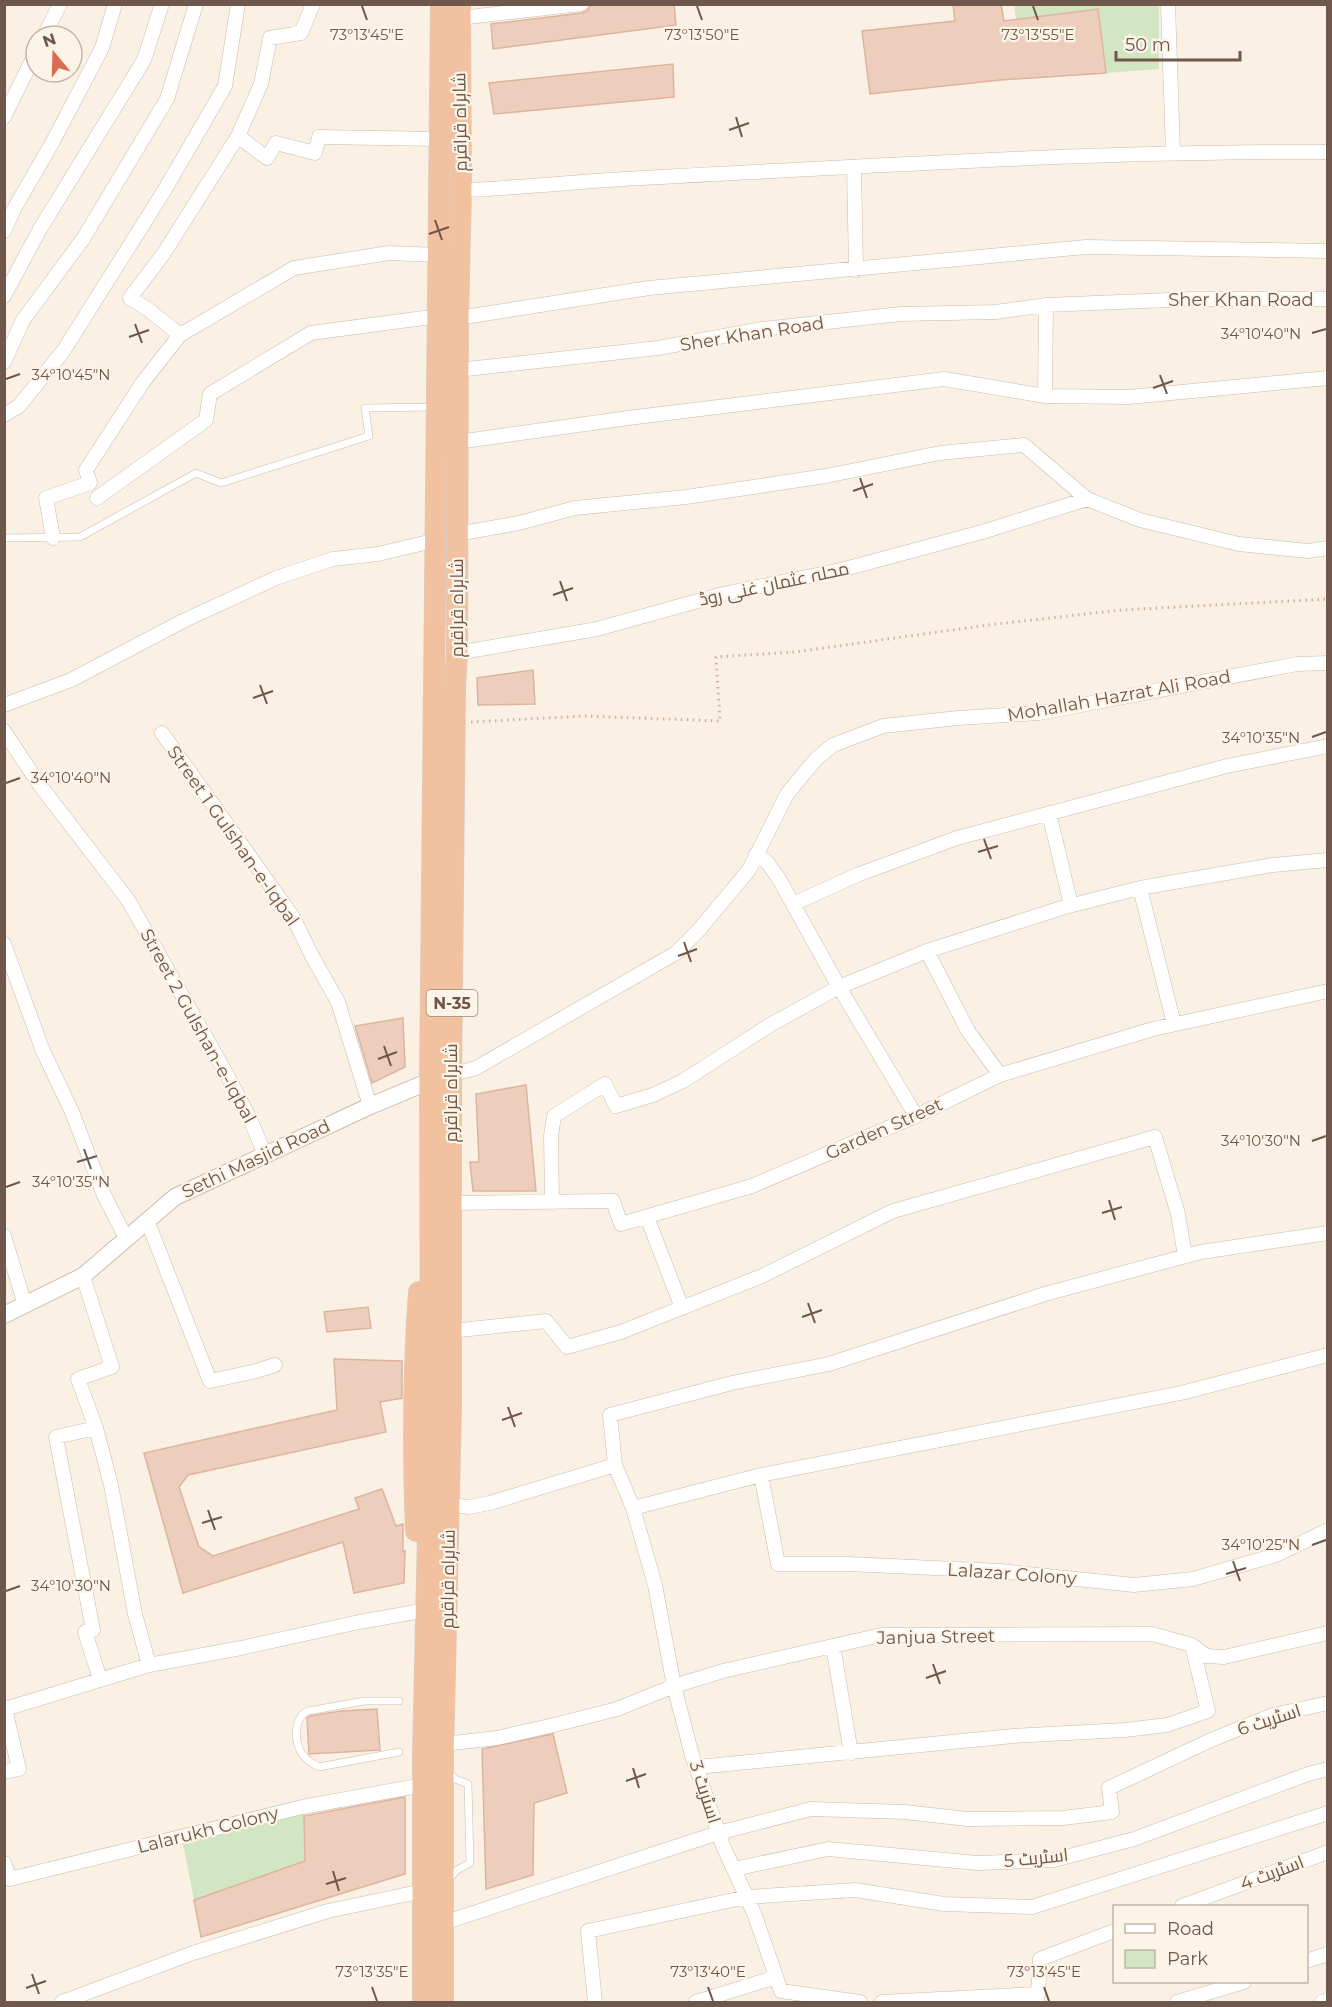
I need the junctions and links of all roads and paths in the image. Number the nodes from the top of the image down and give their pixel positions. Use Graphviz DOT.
graph roads {
  1 [pos="60,4"];
  2 [pos="115,4"];
  3 [pos="162,4"];
  4 [pos="196,4"];
  5 [pos="238,4"];
  6 [pos="313,4"];
  7 [pos="441,4"];
  8 [pos="581,4"];
  9 [pos="1168,4"];
  10 [pos="460,11"];
  11 [pos="50,24"];
  12 [pos="24,76"];
  13 [pos="4,117"];
  14 [pos="238,136"];
  15 [pos="440,139"];
  16 [pos="1328,152"];
  17 [pos="1173,153"];
  18 [pos="854,167"];
  19 [pos="461,190"];
  20 [pos="4,231"];
  21 [pos="1328,251"];
  22 [pos="439,255"];
  23 [pos="856,270"];
  24 [pos="4,296"];
  25 [pos="1328,299"];
  26 [pos="1046,305"];
  27 [pos="448,317"];
  28 [pos="180,335"];
  29 [pos="4,362"];
  30 [pos="458,370"];
  31 [pos="1328,378"];
  32 [pos="1045,396"];
  33 [pos="438,407"];
  34 [pos="4,415"];
  35 [pos="458,442"];
  36 [pos="97,498"];
  37 [pos="1087,499"];
  38 [pos="447,537"];
  39 [pos="4,538"];
  40 [pos="53,538"];
  41 [pos="1328,548"];
  42 [pos="1328,599"];
  43 [pos="457,653"];
  44 [pos="1328,663"];
  45 [pos="4,705"];
  46 [pos="454,723"];
  47 [pos="4,731"];
  48 [pos="162,733"];
  49 [pos="1328,747"];
  50 [pos="1049,813"];
  51 [pos="756,854"];
  52 [pos="1328,860"];
  53 [pos="1140,888"];
  54 [pos="793,904"];
  55 [pos="1071,905"];
  56 [pos="4,944"];
  57 [pos="927,951"];
  58 [pos="839,987"];
  59 [pos="1328,991"];
  60 [pos="1174,1024"];
  61 [pos="451,1075"];
  62 [pos="1000,1075"];
  63 [pos="430,1081"];
  64 [pos="370,1106"];
  65 [pos="916,1116"];
  66 [pos="265,1155"];
  67 [pos="451,1203"];
  68 [pos="552,1203"];
  69 [pos="647,1217"];
  70 [pos="147,1220"];
  71 [pos="1328,1233"];
  72 [pos="4,1236"];
  73 [pos="126,1238"];
  74 [pos="1185,1256"];
  75 [pos="83,1276"];
  76 [pos="431,1277"];
  77 [pos="25,1305"];
  78 [pos="682,1308"];
  79 [pos="4,1315"];
  80 [pos="451,1331"];
  81 [pos="1328,1355"];
  82 [pos="275,1365"];
  83 [pos="441,1417"];
  84 [pos="96,1428"];
  85 [pos="615,1465"];
  86 [pos="761,1475"];
  87 [pos="449,1505"];
  88 [pos="633,1508"];
  89 [pos="1328,1530"];
  90 [pos="428,1574"];
  91 [pos="427,1610"];
  92 [pos="1328,1634"];
  93 [pos="1192,1645"];
  94 [pos="833,1646"];
  95 [pos="149,1665"];
  96 [pos="100,1679"];
  97 [pos="674,1686"];
  98 [pos="399,1701"];
  99 [pos="1328,1703"];
  100 [pos="443,1751"];
  101 [pos="399,1752"];
  102 [pos="851,1753"];
  103 [pos="697,1767"];
  104 [pos="1328,1769"];
  105 [pos="4,1772"];
  106 [pos="423,1785"];
  107 [pos="1328,1813"];
  108 [pos="718,1833"];
  109 [pos="1328,1852"];
  110 [pos="4,1863"];
  111 [pos="734,1869"];
  112 [pos="433,1890"];
  113 [pos="747,1897"];
  114 [pos="1185,1905"];
  115 [pos="443,1923"];
  116 [pos="1113,1931"];
  117 [pos="1328,1954"];
  118 [pos="1308,1960"];
  119 [pos="776,1977"];
  120 [pos="1241,1983"];
  121 [pos="1038,1998"];
  122 [pos="1328,2000"];
  123 [pos="62,2002"];
  124 [pos="423,2002"];
  125 [pos="443,2002"];
  126 [pos="594,2002"];
  127 [pos="696,2002"];
  128 [pos="860,2002"];
  129 [pos="882,2002"];
  130 [pos="1177,2002"];
  131 [pos="1322,2002"];
  1 -- 11 [label="street"];
  2 -- 20 [label="street"];
  3 -- 24 [label="street"];
  4 -- 29 [label="street"];
  5 -- 34 [label="street"];
  6 -- 14 [label="street"];
  7 -- 15 [label="highway, شاہراہ قراقرم / N-35"];
  8 -- 10 [label="street"];
  9 -- 17 [label="street"];
  10 -- 19 [label="highway, شاہراہ قراقرم / N-35"];
  12 -- 13 [label="street"];
  14 -- 15 [label="street"];
  14 -- 28 [label="street"];
  15 -- 22 [label="highway, شاہراہ قراقرم / N-35"];
  16 -- 17 [label="street"];
  17 -- 18 [label="street"];
  18 -- 19 [label="street"];
  18 -- 23 [label="street"];
  19 -- 27 [label="highway, شاہراہ قراقرم / N-35"];
  21 -- 23 [label="street"];
  22 -- 27 [label="highway, شاہراہ قراقرم / N-35"];
  22 -- 28 [label="street"];
  23 -- 27 [label="street"];
  25 -- 26 [label="street, Sher Khan Road"];
  26 -- 30 [label="street, Sher Khan Road"];
  26 -- 32 [label="street"];
  27 -- 30 [label="highway, شاہراہ قراقرم / N-35"];
  27 -- 33 [label="highway, شاہراہ قراقرم / N-35"];
  27 -- 36 [label="street"];
  28 -- 40 [label="street"];
  30 -- 35 [label="highway, شاہراہ قراقرم / N-35"];
  31 -- 32 [label="street"];
  32 -- 35 [label="street"];
  33 -- 38 [label="highway, شاہراہ قراقرم / N-35"];
  33 -- 40 [label="lane"];
  35 -- 38 [label="highway, شاہراہ قراقرم / N-35"];
  37 -- 38 [label="street"];
  37 -- 41 [label="street"];
  37 -- 43 [label="street, محلہ عثمان غنی روڈ"];
  38 -- 43 [label="highway, شاہراہ قراقرم / N-35"];
  38 -- 45 [label="street"];
  38 -- 63 [label="highway, شاہراہ قراقرم / N-35"];
  39 -- 40 [label="lane"];
  42 -- 46 [label="path"];
  43 -- 46 [label="highway, شاہراہ قراقرم / N-35"];
  44 -- 51 [label="street, Mohallah Hazrat Ali Road"];
  46 -- 61 [label="highway, شاہراہ قراقرم / N-35"];
  47 -- 66 [label="street, Street 2 Gulshan-e-Iqbal"];
  48 -- 64 [label="street, Street 1 Gulshan-e-Iqbal"];
  49 -- 50 [label="street"];
  50 -- 54 [label="street"];
  50 -- 55 [label="street"];
  51 -- 54 [label="street"];
  51 -- 61 [label="street, Mohallah Hazrat Ali Road"];
  52 -- 53 [label="street"];
  53 -- 55 [label="street"];
  53 -- 60 [label="street"];
  54 -- 58 [label="street"];
  55 -- 57 [label="street"];
  56 -- 73 [label="street"];
  57 -- 58 [label="street"];
  57 -- 62 [label="street"];
  58 -- 65 [label="street"];
  58 -- 68 [label="street"];
  59 -- 60 [label="street, Garden Street"];
  60 -- 62 [label="street, Garden Street"];
  61 -- 67 [label="highway, شاہراہ قراقرم / N-35"];
  62 -- 65 [label="street, Garden Street"];
  63 -- 64 [label="street, Sethi Masjid Road"];
  63 -- 76 [label="highway, شاہراہ قراقرم / N-35"];
  64 -- 66 [label="street, Sethi Masjid Road"];
  65 -- 69 [label="street, Garden Street"];
  66 -- 70 [label="street, Sethi Masjid Road"];
  67 -- 68 [label="street, Garden Street"];
  67 -- 80 [label="highway, شاہراہ قراقرم / N-35"];
  68 -- 69 [label="street, Garden Street"];
  69 -- 78 [label="street"];
  70 -- 73 [label="street, Sethi Masjid Road"];
  70 -- 82 [label="street"];
  71 -- 74 [label="street"];
  72 -- 77 [label="street"];
  73 -- 75 [label="street, Sethi Masjid Road"];
  74 -- 78 [label="street"];
  74 -- 85 [label="street"];
  75 -- 77 [label="street, Sethi Masjid Road"];
  75 -- 84 [label="street"];
  76 -- 83 [label="highway, شاہراہ قراقرم / N-35"];
  76 -- 90 [label="highway"];
  77 -- 79 [label="street, Sethi Masjid Road"];
  78 -- 80 [label="street"];
  80 -- 83 [label="highway, شاہراہ قراقرم / N-35"];
  81 -- 86 [label="street"];
  83 -- 87 [label="highway, شاہراہ قراقرم / N-35"];
  83 -- 90 [label="highway, شاہراہ قراقرم / N-35"];
  84 -- 95 [label="street"];
  84 -- 96 [label="street"];
  85 -- 87 [label="street"];
  85 -- 88 [label="street"];
  86 -- 88 [label="street"];
  86 -- 89 [label="street, Lalazar Colony"];
  87 -- 100 [label="highway, شاہراہ قراقرم / N-35"];
  88 -- 97 [label="street, اسٹریٹ 3"];
  90 -- 91 [label="highway, شاہراہ قراقرم / N-35"];
  91 -- 95 [label="street"];
  91 -- 106 [label="highway, شاہراہ قراقرم / N-35"];
  92 -- 93 [label="street, Janjua Street"];
  93 -- 94 [label="street, Janjua Street"];
  93 -- 102 [label="street"];
  94 -- 97 [label="street, Janjua Street"];
  94 -- 102 [label="street"];
  95 -- 96 [label="street"];
  96 -- 105 [label="street"];
  97 -- 100 [label="street, Janjua Street"];
  97 -- 103 [label="street, اسٹریٹ 3"];
  98 -- 101 [label="lane"];
  99 -- 108 [label="street, اسٹریٹ 6"];
  100 -- 112 [label="highway, شاہراہ قراقرم / N-35"];
  102 -- 103 [label="street"];
  103 -- 108 [label="street, اسٹریٹ 3"];
  104 -- 111 [label="street, اسٹریٹ 5"];
  106 -- 110 [label="street, Lalarukh Colony"];
  106 -- 112 [label="highway, شاہراہ قراقرم / N-35"];
  107 -- 113 [label="street"];
  108 -- 111 [label="street, اسٹریٹ 3"];
  108 -- 115 [label="street"];
  109 -- 114 [label="street, اسٹریٹ 4"];
  111 -- 113 [label="street, اسٹریٹ 3"];
  112 -- 115 [label="highway, شاہراہ قراقرم / N-35"];
  112 -- 123 [label="street"];
  112 -- 124 [label="highway, شاہراہ قراقرم / N-35"];
  113 -- 119 [label="street, اسٹریٹ 3"];
  113 -- 126 [label="street"];
  115 -- 125 [label="highway, شاہراہ قراقرم / N-35"];
  116 -- 121 [label="street"];
  117 -- 118 [label="street"];
  119 -- 127 [label="street"];
  119 -- 128 [label="street, اسٹریٹ 3"];
  120 -- 130 [label="street"];
  121 -- 129 [label="street"];
  122 -- 131 [label="street"];
}
